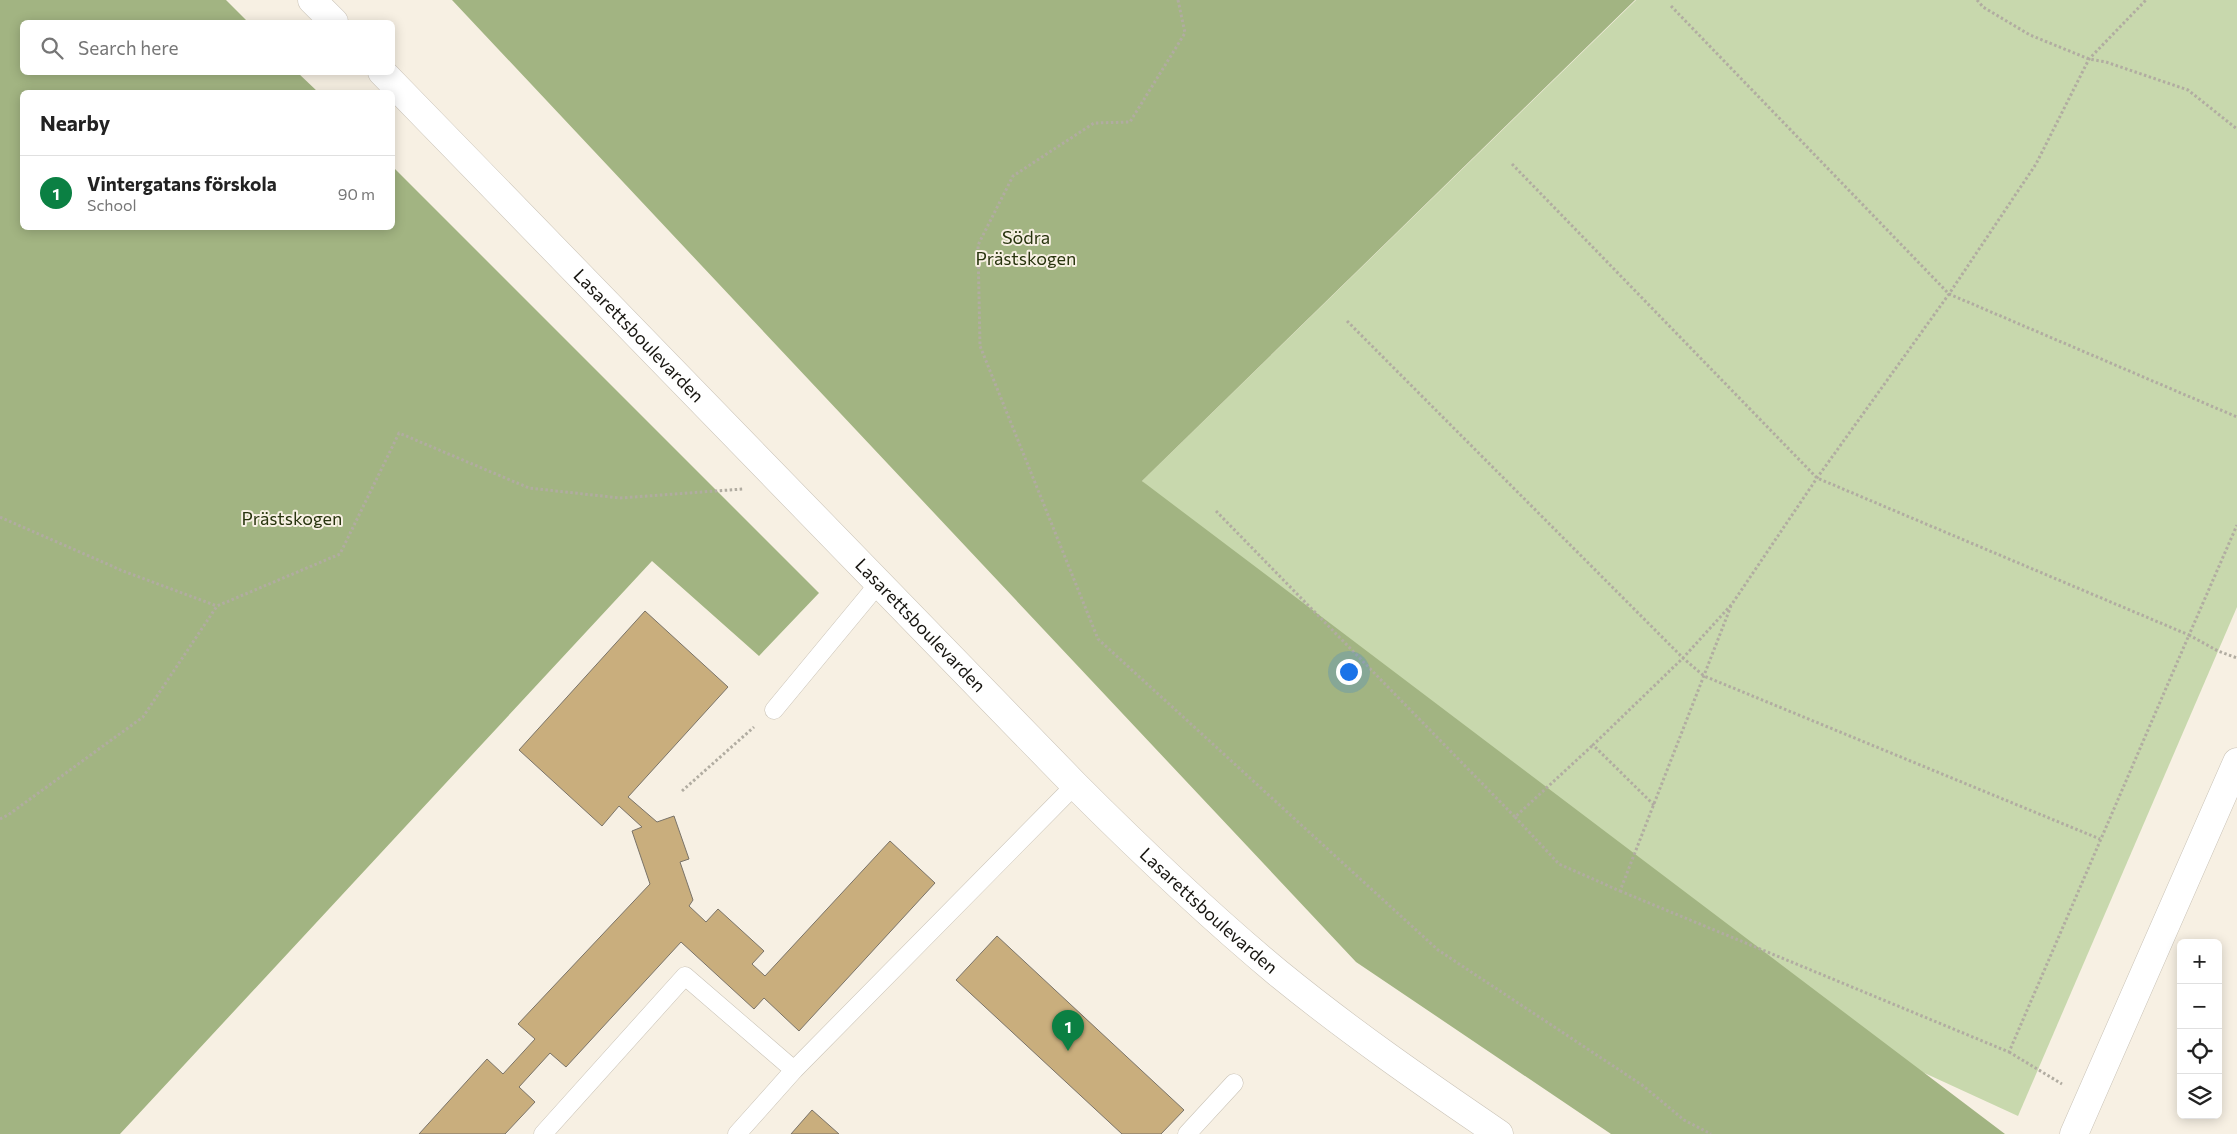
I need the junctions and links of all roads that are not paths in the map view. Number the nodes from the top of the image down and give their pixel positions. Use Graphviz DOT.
graph roads {
  1 [pos="312,0"];
  2 [pos="332,20"];
  3 [pos="385,75"];
  4 [pos="879,583"];
  5 [pos="774,710"];
  6 [pos="2237,762"];
  7 [pos="1075,785"];
  8 [pos="794,1070"];
  9 [pos="1234,1083"];
  10 [pos="542,1134"];
  11 [pos="737,1134"];
  12 [pos="1187,1134"];
  13 [pos="1499,1134"];
  14 [pos="2074,1134"];
  1 -- 2 [label="street"];
  3 -- 4 [label="street, Lasarettsboulevarden"];
  4 -- 5 [label="lane"];
  4 -- 7 [label="street, Lasarettsboulevarden"];
  6 -- 14 [label="street"];
  7 -- 8 [label="lane"];
  7 -- 13 [label="street, Lasarettsboulevarden"];
  8 -- 10 [label="lane"];
  8 -- 11 [label="lane"];
  9 -- 12 [label="lane"];
}
